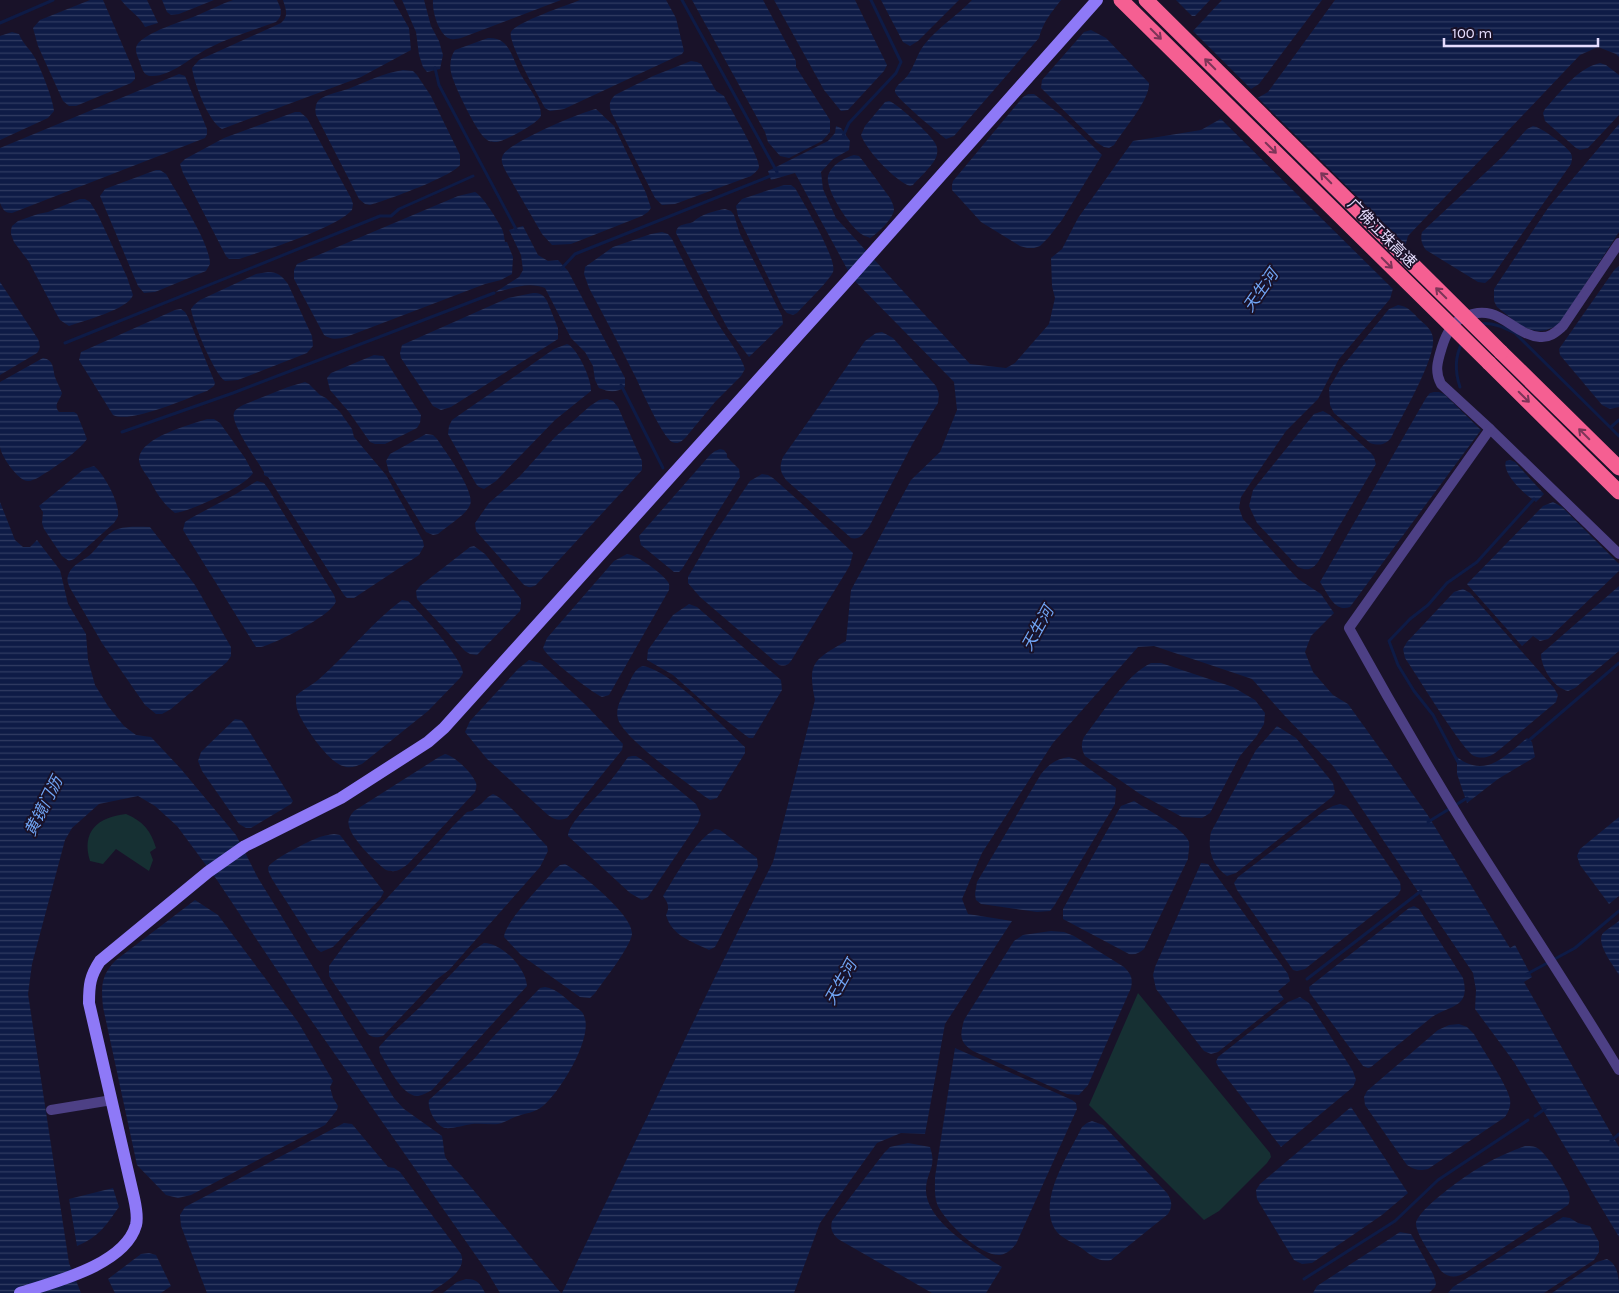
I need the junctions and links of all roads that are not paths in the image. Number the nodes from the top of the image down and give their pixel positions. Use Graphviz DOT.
graph roads {
  1 [pos="1097,0"];
  2 [pos="1121,0"];
  3 [pos="1146,0"];
  4 [pos="1619,243"];
  5 [pos="1490,429"];
  6 [pos="1619,468"];
  7 [pos="1619,492"];
  8 [pos="1619,554"];
  9 [pos="1619,1070"];
  10 [pos="112,1100"];
  11 [pos="51,1110"];
  12 [pos="20,1293"];
  1 -- 10 [label="street"];
  2 -- 7 [label="highway, 广佛江珠高速, one-way, bridge"];
  6 -- 3 [label="highway, 广佛江珠高速, one-way, bridge"];
  4 -- 5 [label="street"];
  5 -- 8 [label="street"];
  5 -- 9 [label="street"];
  10 -- 11 [label="street"];
  10 -- 12 [label="street"];
}
